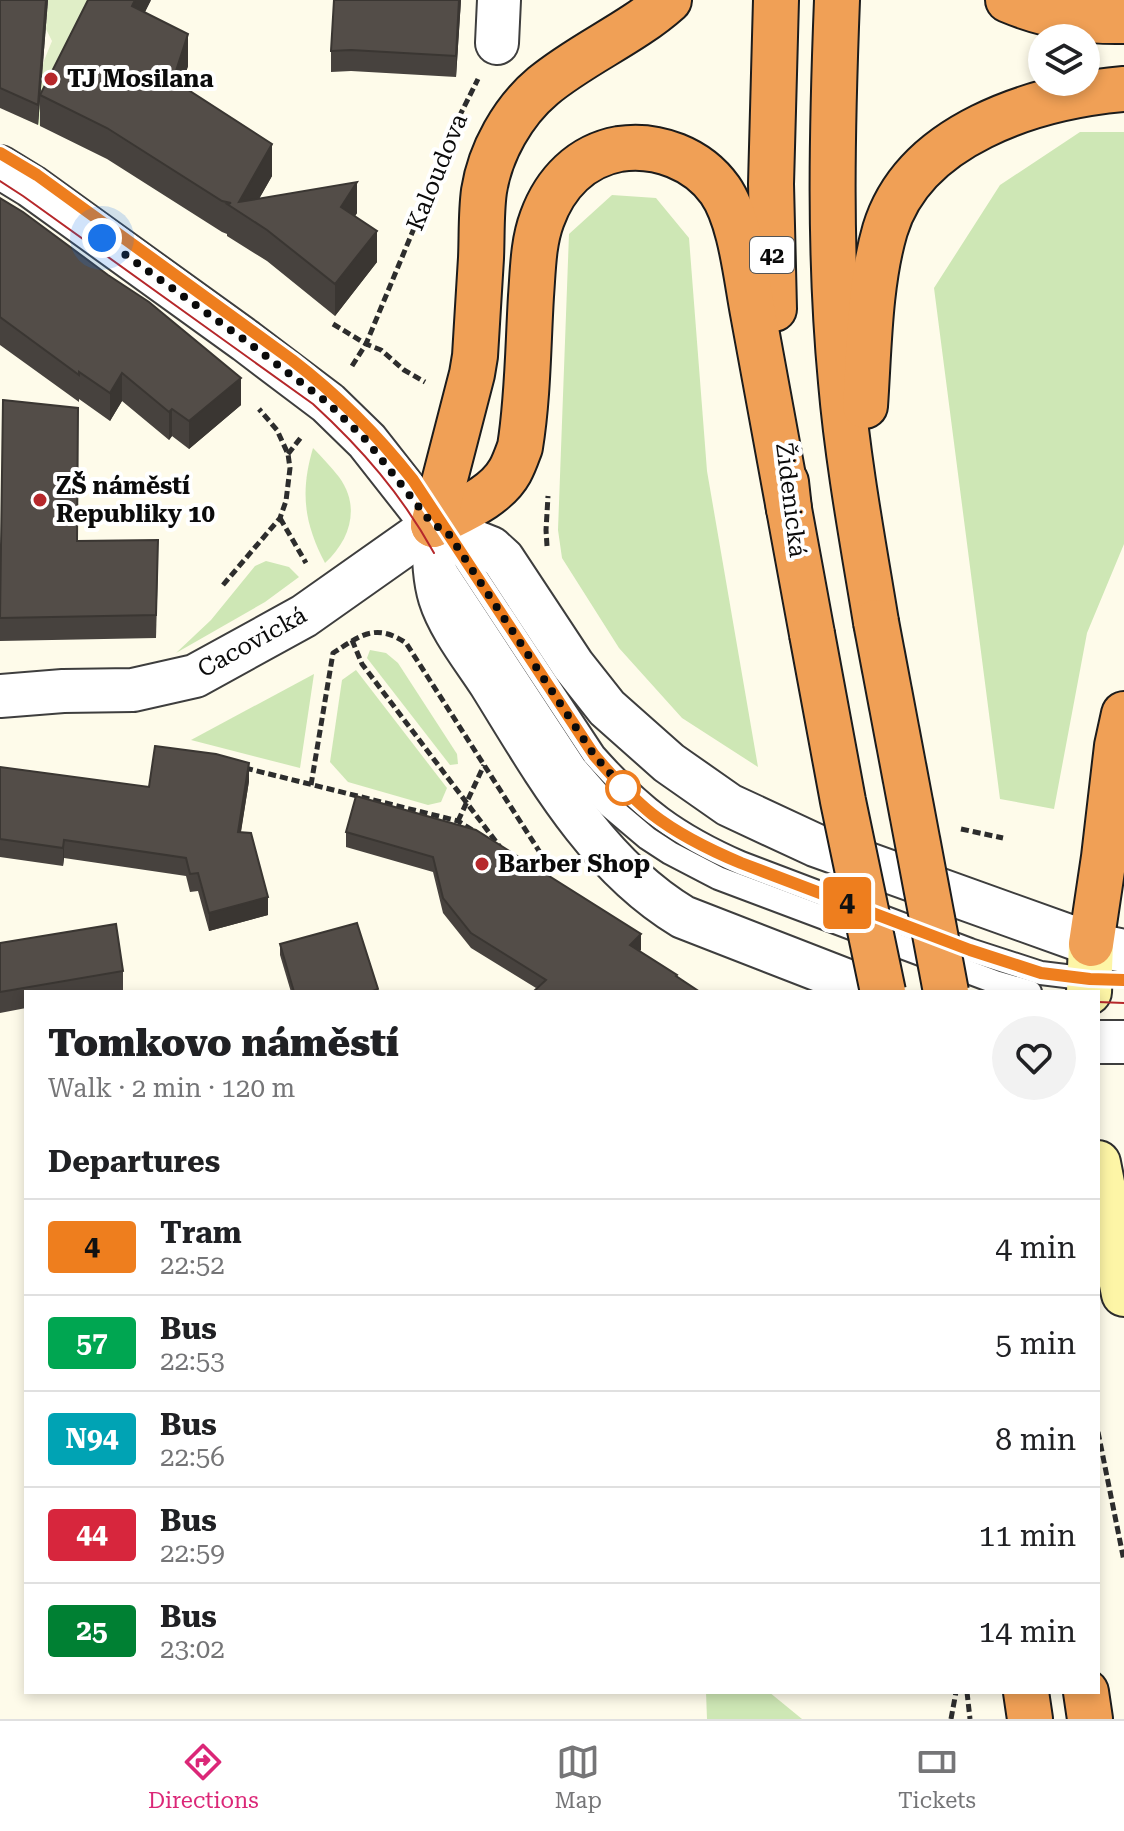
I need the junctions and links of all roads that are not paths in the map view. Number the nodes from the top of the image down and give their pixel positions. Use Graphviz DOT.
graph roads {
  1 [pos="499,0"];
  2 [pos="669,0"];
  3 [pos="776,0"];
  4 [pos="837,0"];
  5 [pos="1008,0"];
  6 [pos="1124,21"];
  7 [pos="497,43"];
  8 [pos="1124,89"];
  9 [pos="0,167"];
  10 [pos="857,504"];
  11 [pos="789,509"];
  12 [pos="438,536"];
  13 [pos="0,696"];
  14 [pos="1124,714"];
  15 [pos="1099,966"];
  16 [pos="820,981"];
  17 [pos="866,990"];
  18 [pos="883,990"];
  19 [pos="946,990"];
  20 [pos="1023,990"];
  21 [pos="1100,1042"];
  22 [pos="1124,1042"];
  23 [pos="1100,1173"];
  24 [pos="1124,1294"];
  25 [pos="1026,1694"];
  26 [pos="1086,1694"];
  27 [pos="1030,1719"];
  28 [pos="1090,1719"];
  1 -- 7 [label="street"];
  2 -- 12 [label="highway"];
  3 -- 11 [label="highway, Židenická / 42"];
  4 -- 10 [label="highway"];
  5 -- 6 [label="highway"];
  8 -- 10 [label="highway"];
  9 -- 12 [label="street"];
  10 -- 19 [label="highway, bridge"];
  11 -- 12 [label="highway"];
  11 -- 18 [label="highway, Židenická / 42, bridge"];
  12 -- 13 [label="street, Cacovická"];
  12 -- 15 [label="street"];
  12 -- 16 [label="street"];
  12 -- 20 [label="lane"];
  14 -- 15 [label="highway"];
  16 -- 17 [label="street"];
  21 -- 22 [label="street"];
  23 -- 24 [label="main road"];
  25 -- 27 [label="highway"];
  26 -- 28 [label="highway"];
}
